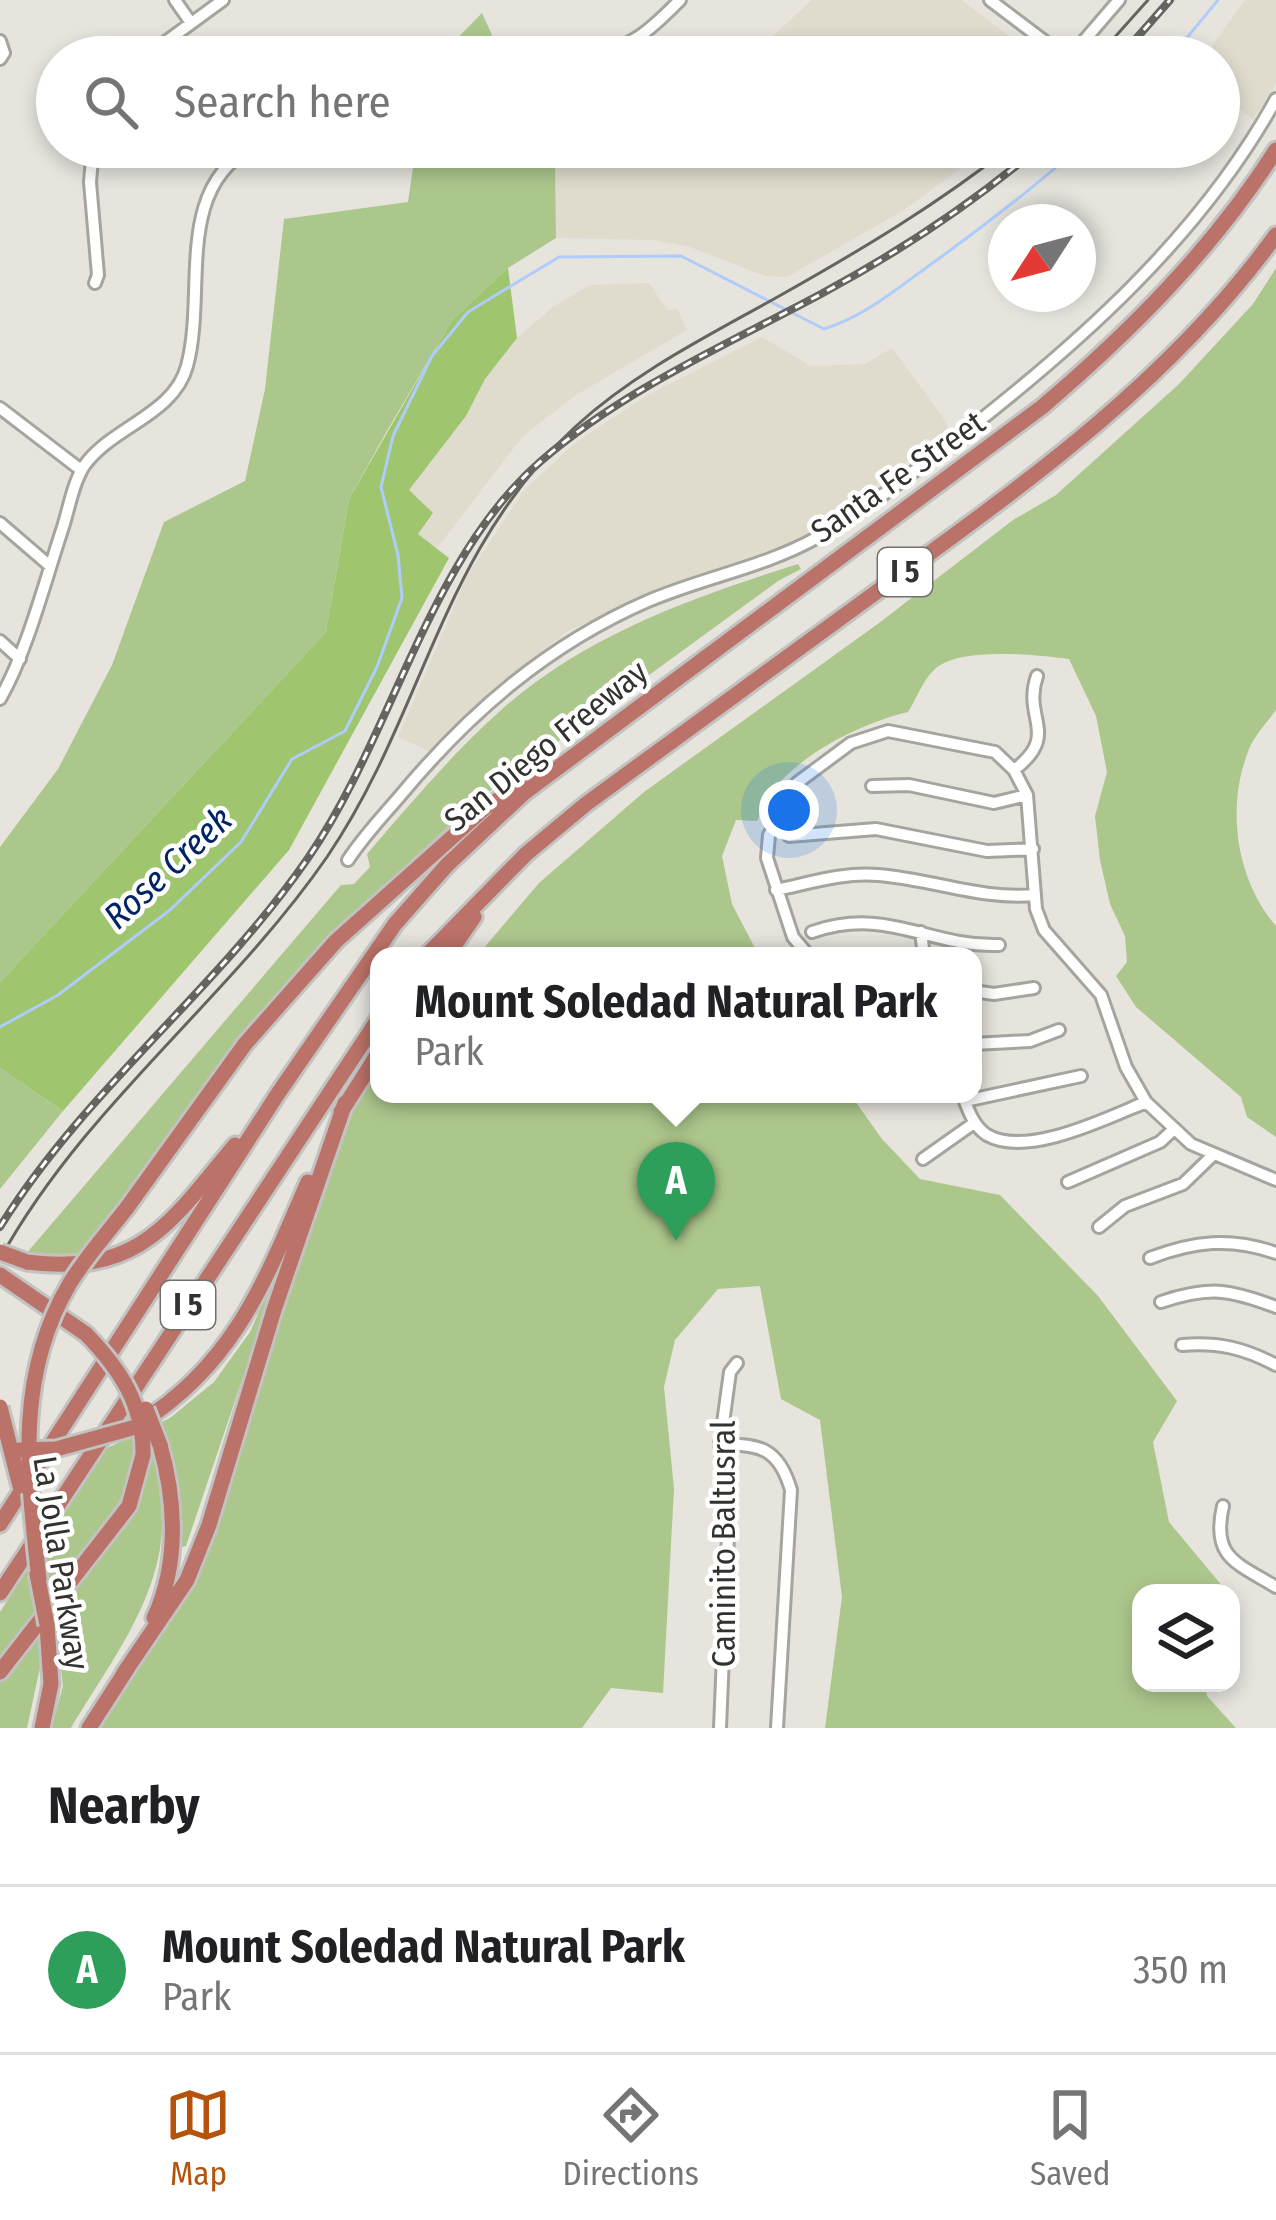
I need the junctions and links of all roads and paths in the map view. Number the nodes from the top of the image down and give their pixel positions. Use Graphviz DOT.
graph roads {
  1 [pos="175,0"];
  2 [pos="223,0"];
  3 [pos="680,0"];
  4 [pos="990,0"];
  5 [pos="1119,0"];
  6 [pos="191,23"];
  7 [pos="173,36"];
  8 [pos="638,36"];
  9 [pos="1039,36"];
  10 [pos="1087,36"];
  11 [pos="0,41"];
  12 [pos="0,59"];
  13 [pos="1276,99"];
  14 [pos="1240,151"];
  15 [pos="1276,151"];
  16 [pos="91,168"];
  17 [pos="225,168"];
  18 [pos="1228,168"];
  19 [pos="1276,235"];
  20 [pos="95,283"];
  21 [pos="0,408"];
  22 [pos="81,470"];
  23 [pos="0,523"];
  24 [pos="50,566"];
  25 [pos="0,641"];
  26 [pos="20,658"];
  27 [pos="1037,676"];
  28 [pos="0,699"];
  29 [pos="572,759"];
  30 [pos="1015,770"];
  31 [pos="872,786"];
  32 [pos="1027,795"];
  33 [pos="789,836"];
  34 [pos="1033,849"];
  35 [pos="348,860"];
  36 [pos="503,876"];
  37 [pos="776,890"];
  38 [pos="1035,895"];
  39 [pos="812,932"];
  40 [pos="921,932"];
  41 [pos="999,945"];
  42 [pos="379,947"];
  43 [pos="435,947"];
  44 [pos="453,947"];
  45 [pos="801,947"];
  46 [pos="922,947"];
  47 [pos="370,960"];
  48 [pos="1034,988"];
  49 [pos="982,992"];
  50 [pos="1058,1030"];
  51 [pos="370,1032"];
  52 [pos="982,1044"];
  53 [pos="370,1066"];
  54 [pos="1081,1076"];
  55 [pos="279,1092"];
  56 [pos="982,1094"];
  57 [pos="1146,1102"];
  58 [pos="345,1103"];
  59 [pos="965,1103"];
  60 [pos="974,1123"];
  61 [pos="1173,1130"];
  62 [pos="1212,1156"];
  63 [pos="922,1159"];
  64 [pos="1276,1180"];
  65 [pos="1068,1183"];
  66 [pos="1099,1227"];
  67 [pos="0,1252"];
  68 [pos="1276,1253"];
  69 [pos="1150,1258"];
  70 [pos="0,1275"];
  71 [pos="1161,1302"];
  72 [pos="1276,1307"];
  73 [pos="86,1334"];
  74 [pos="1182,1345"];
  75 [pos="737,1363"];
  76 [pos="1276,1365"];
  77 [pos="0,1407"];
  78 [pos="720,1445"];
  79 [pos="0,1447"];
  80 [pos="1222,1506"];
  81 [pos="0,1524"];
  82 [pos="39,1580"];
  83 [pos="1276,1587"];
  84 [pos="0,1593"];
  85 [pos="0,1672"];
  86 [pos="124,1673"];
  87 [pos="42,1728"];
  88 [pos="89,1728"];
  89 [pos="720,1728"];
  90 [pos="777,1728"];
  1 -- 6 [label="street"];
  2 -- 6 [label="street"];
  3 -- 8 [label="street"];
  4 -- 9 [label="street"];
  5 -- 10 [label="street"];
  6 -- 7 [label="street"];
  11 -- 12 [label="street"];
  13 -- 14 [label="street, Santa Fe Street"];
  15 -- 29 [label="highway, San Diego Freeway / I 5"];
  16 -- 20 [label="street"];
  17 -- 22 [label="street"];
  18 -- 35 [label="street, Santa Fe Street"];
  19 -- 36 [label="highway, I 5"];
  21 -- 22 [label="street"];
  22 -- 24 [label="street"];
  23 -- 24 [label="street"];
  24 -- 26 [label="street"];
  25 -- 26 [label="street"];
  26 -- 28 [label="street"];
  27 -- 30 [label="street"];
  29 -- 42 [label="highway, San Diego Freeway / I 5"];
  29 -- 82 [label="highway, bridge"];
  30 -- 32 [label="street"];
  30 -- 37 [label="street"];
  31 -- 32 [label="street"];
  32 -- 34 [label="street"];
  33 -- 34 [label="street"];
  34 -- 38 [label="street"];
  36 -- 43 [label="highway, I 5"];
  36 -- 44 [label="highway"];
  37 -- 38 [label="street"];
  37 -- 45 [label="street"];
  38 -- 57 [label="street"];
  39 -- 40 [label="street"];
  40 -- 41 [label="street"];
  40 -- 46 [label="street"];
  47 -- 55 [label="highway, San Diego Freeway / I 5"];
  48 -- 49 [label="street"];
  50 -- 52 [label="street"];
  51 -- 84 [label="highway, I 5"];
  53 -- 58 [label="highway"];
  54 -- 56 [label="street"];
  55 -- 67 [label="highway, bridge"];
  55 -- 81 [label="highway, San Diego Freeway / I 5"];
  57 -- 60 [label="street"];
  57 -- 61 [label="street"];
  58 -- 79 [label="highway, bridge"];
  58 -- 86 [label="highway"];
  59 -- 60 [label="street"];
  60 -- 63 [label="street"];
  61 -- 62 [label="street"];
  61 -- 65 [label="street"];
  62 -- 64 [label="street"];
  62 -- 66 [label="street"];
  68 -- 69 [label="street"];
  70 -- 73 [label="highway, La Jolla Parkway"];
  71 -- 72 [label="street"];
  73 -- 85 [label="highway, bridge"];
  73 -- 86 [label="highway, La Jolla Parkway, bridge"];
  74 -- 76 [label="street"];
  75 -- 78 [label="street, Caminito Baltusral"];
  77 -- 82 [label="highway, La Jolla Parkway, bridge"];
  78 -- 89 [label="street, Caminito Baltusral"];
  78 -- 90 [label="street"];
  80 -- 83 [label="street"];
  82 -- 87 [label="highway, La Jolla Parkway, bridge"];
  86 -- 88 [label="highway, La Jolla Parkway"];
}
